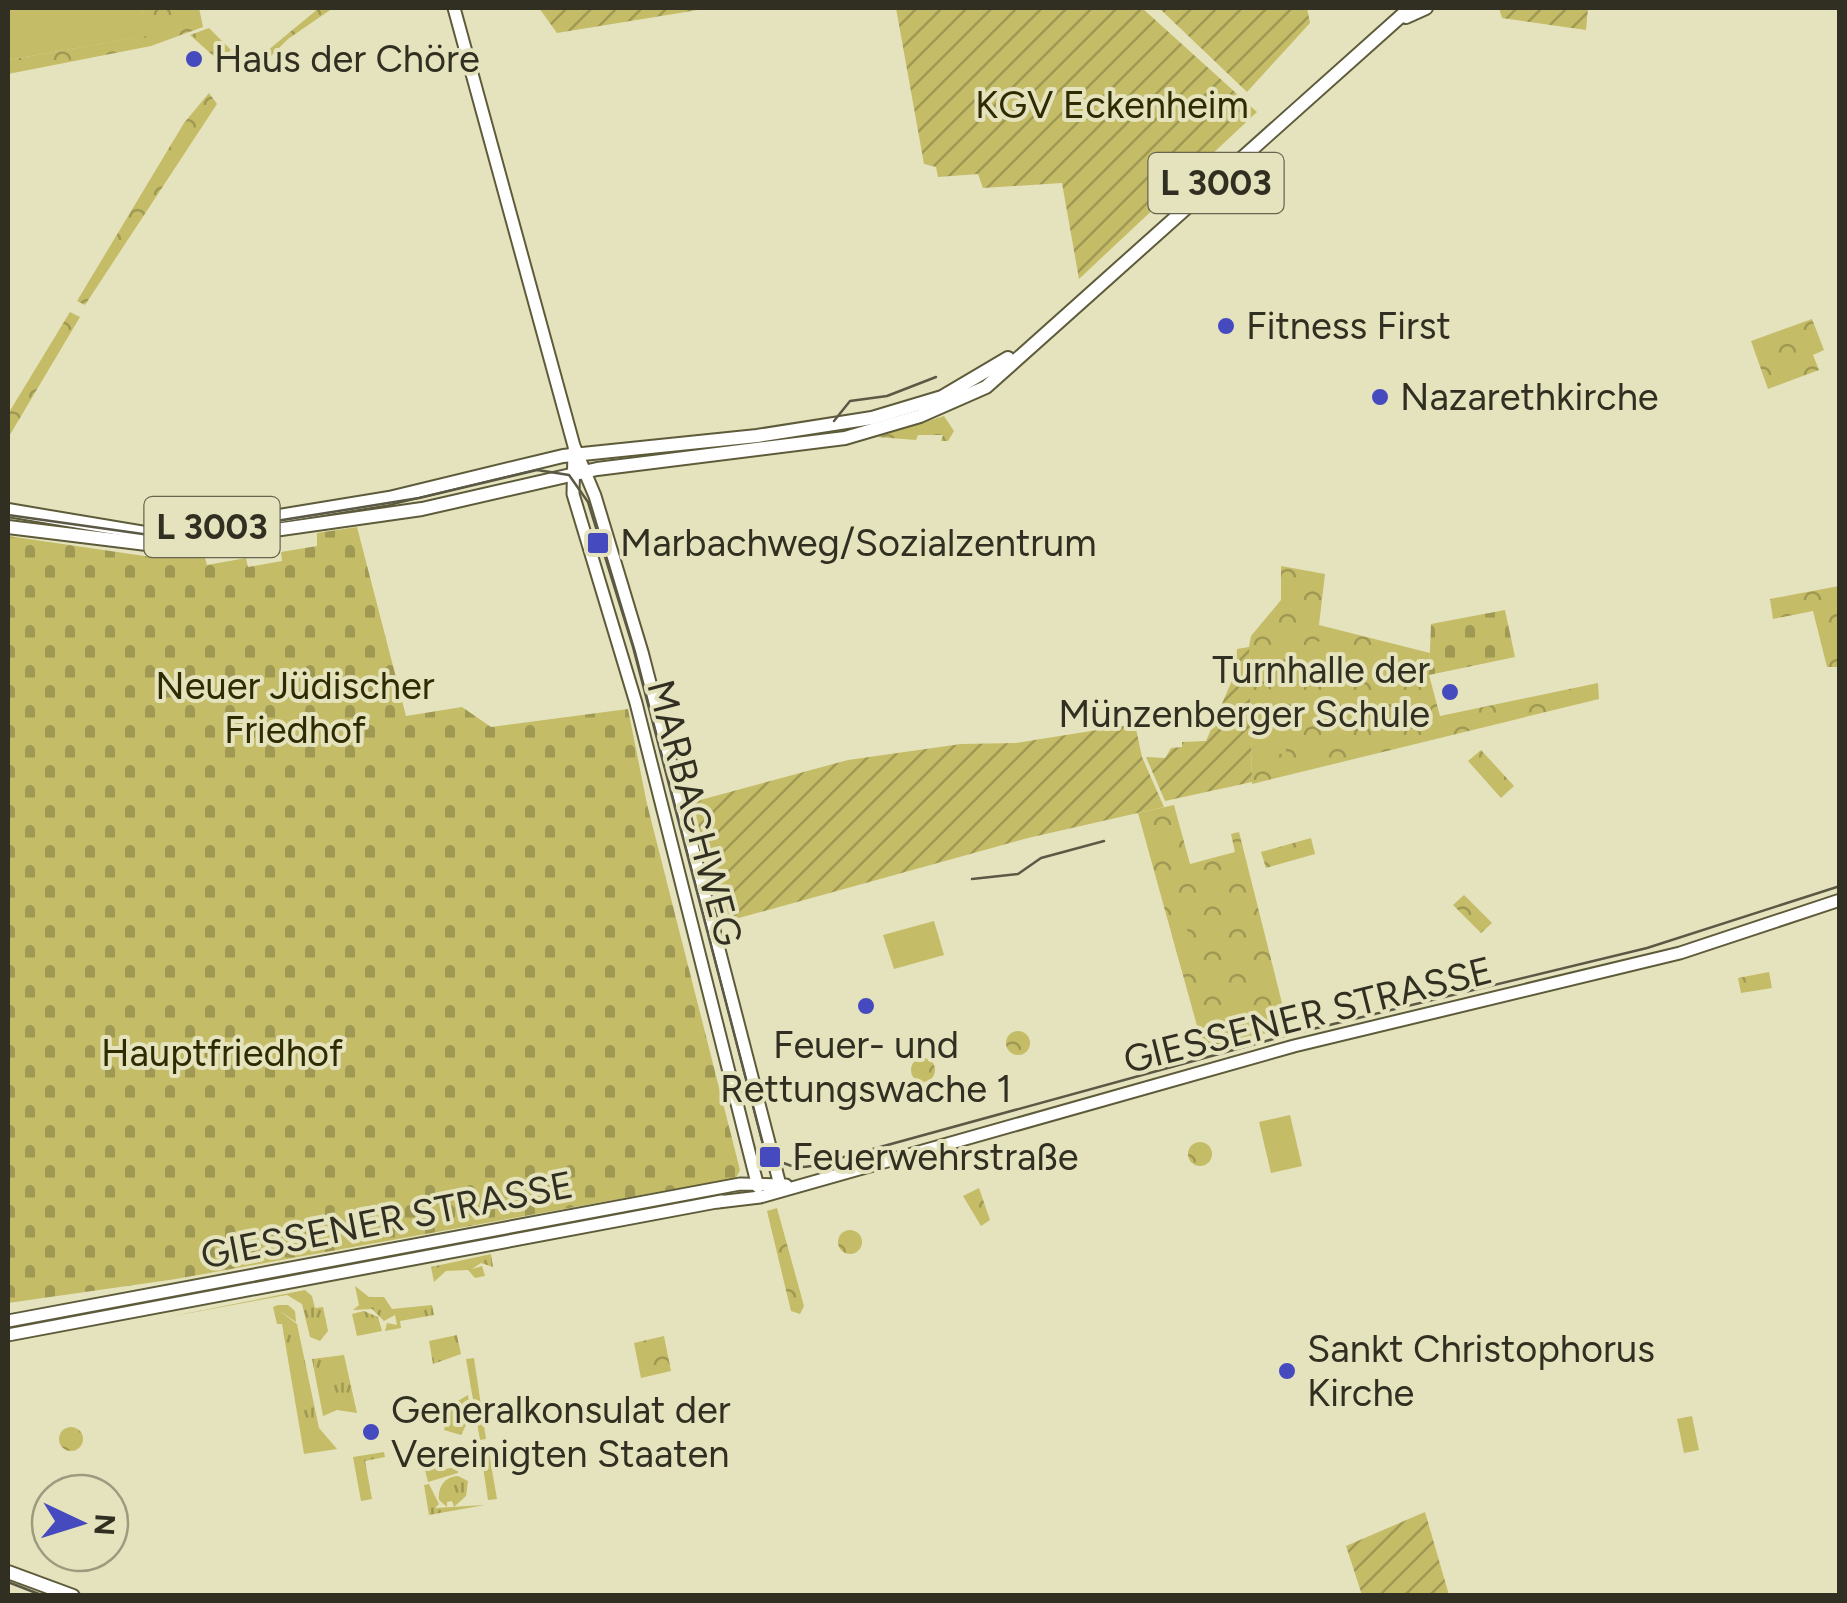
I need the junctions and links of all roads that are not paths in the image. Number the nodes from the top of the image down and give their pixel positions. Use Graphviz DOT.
graph roads {
  1 [pos="454,8"];
  2 [pos="1410,8"];
  3 [pos="1426,8"];
  4 [pos="1394,22"];
  5 [pos="1036,340"];
  6 [pos="716,440"];
  7 [pos="702,454"];
  8 [pos="574,460"];
  9 [pos="542,481"];
  10 [pos="574,494"];
  11 [pos="8,510"];
  12 [pos="8,526"];
  13 [pos="642,652"];
  14 [pos="623,655"];
  15 [pos="689,842"];
  16 [pos="673,844"];
  17 [pos="1840,900"];
  18 [pos="783,1186"];
  19 [pos="759,1190"];
  20 [pos="8,1321"];
  21 [pos="8,1334"];
  22 [pos="8,1572"];
  23 [pos="72,1596"];
  1 -- 8 [label="main road, MARBACHWEG"];
  2 -- 4 [label="main road, L 3003"];
  3 -- 4 [label="main road, L 3003"];
  4 -- 5 [label="main road, L 3003"];
  5 -- 6 [label="main road, L 3003"];
  5 -- 7 [label="main road, L 3003"];
  6 -- 7 [label="main road"];
  6 -- 8 [label="main road, L 3003"];
  7 -- 8 [label="main road, L 3003"];
  8 -- 9 [label="main road, L 3003"];
  8 -- 10 [label="main road, MARBACHWEG"];
  8 -- 11 [label="main road, L 3003"];
  8 -- 13 [label="main road, MARBACHWEG"];
  9 -- 10 [label="main road"];
  9 -- 12 [label="main road, L 3003"];
  10 -- 14 [label="main road, MARBACHWEG"];
  13 -- 14 [label="main road"];
  13 -- 15 [label="main road, MARBACHWEG"];
  14 -- 16 [label="main road, MARBACHWEG"];
  15 -- 16 [label="main road"];
  15 -- 18 [label="main road, MARBACHWEG"];
  16 -- 19 [label="main road, MARBACHWEG"];
  17 -- 18 [label="main road, GIESSENER STRASSE"];
  18 -- 19 [label="main road, GIESSENER STRASSE"];
  19 -- 20 [label="main road, GIESSENER STRASSE"];
  19 -- 21 [label="main road, GIESSENER STRASSE"];
  22 -- 23 [label="main road"];
}
